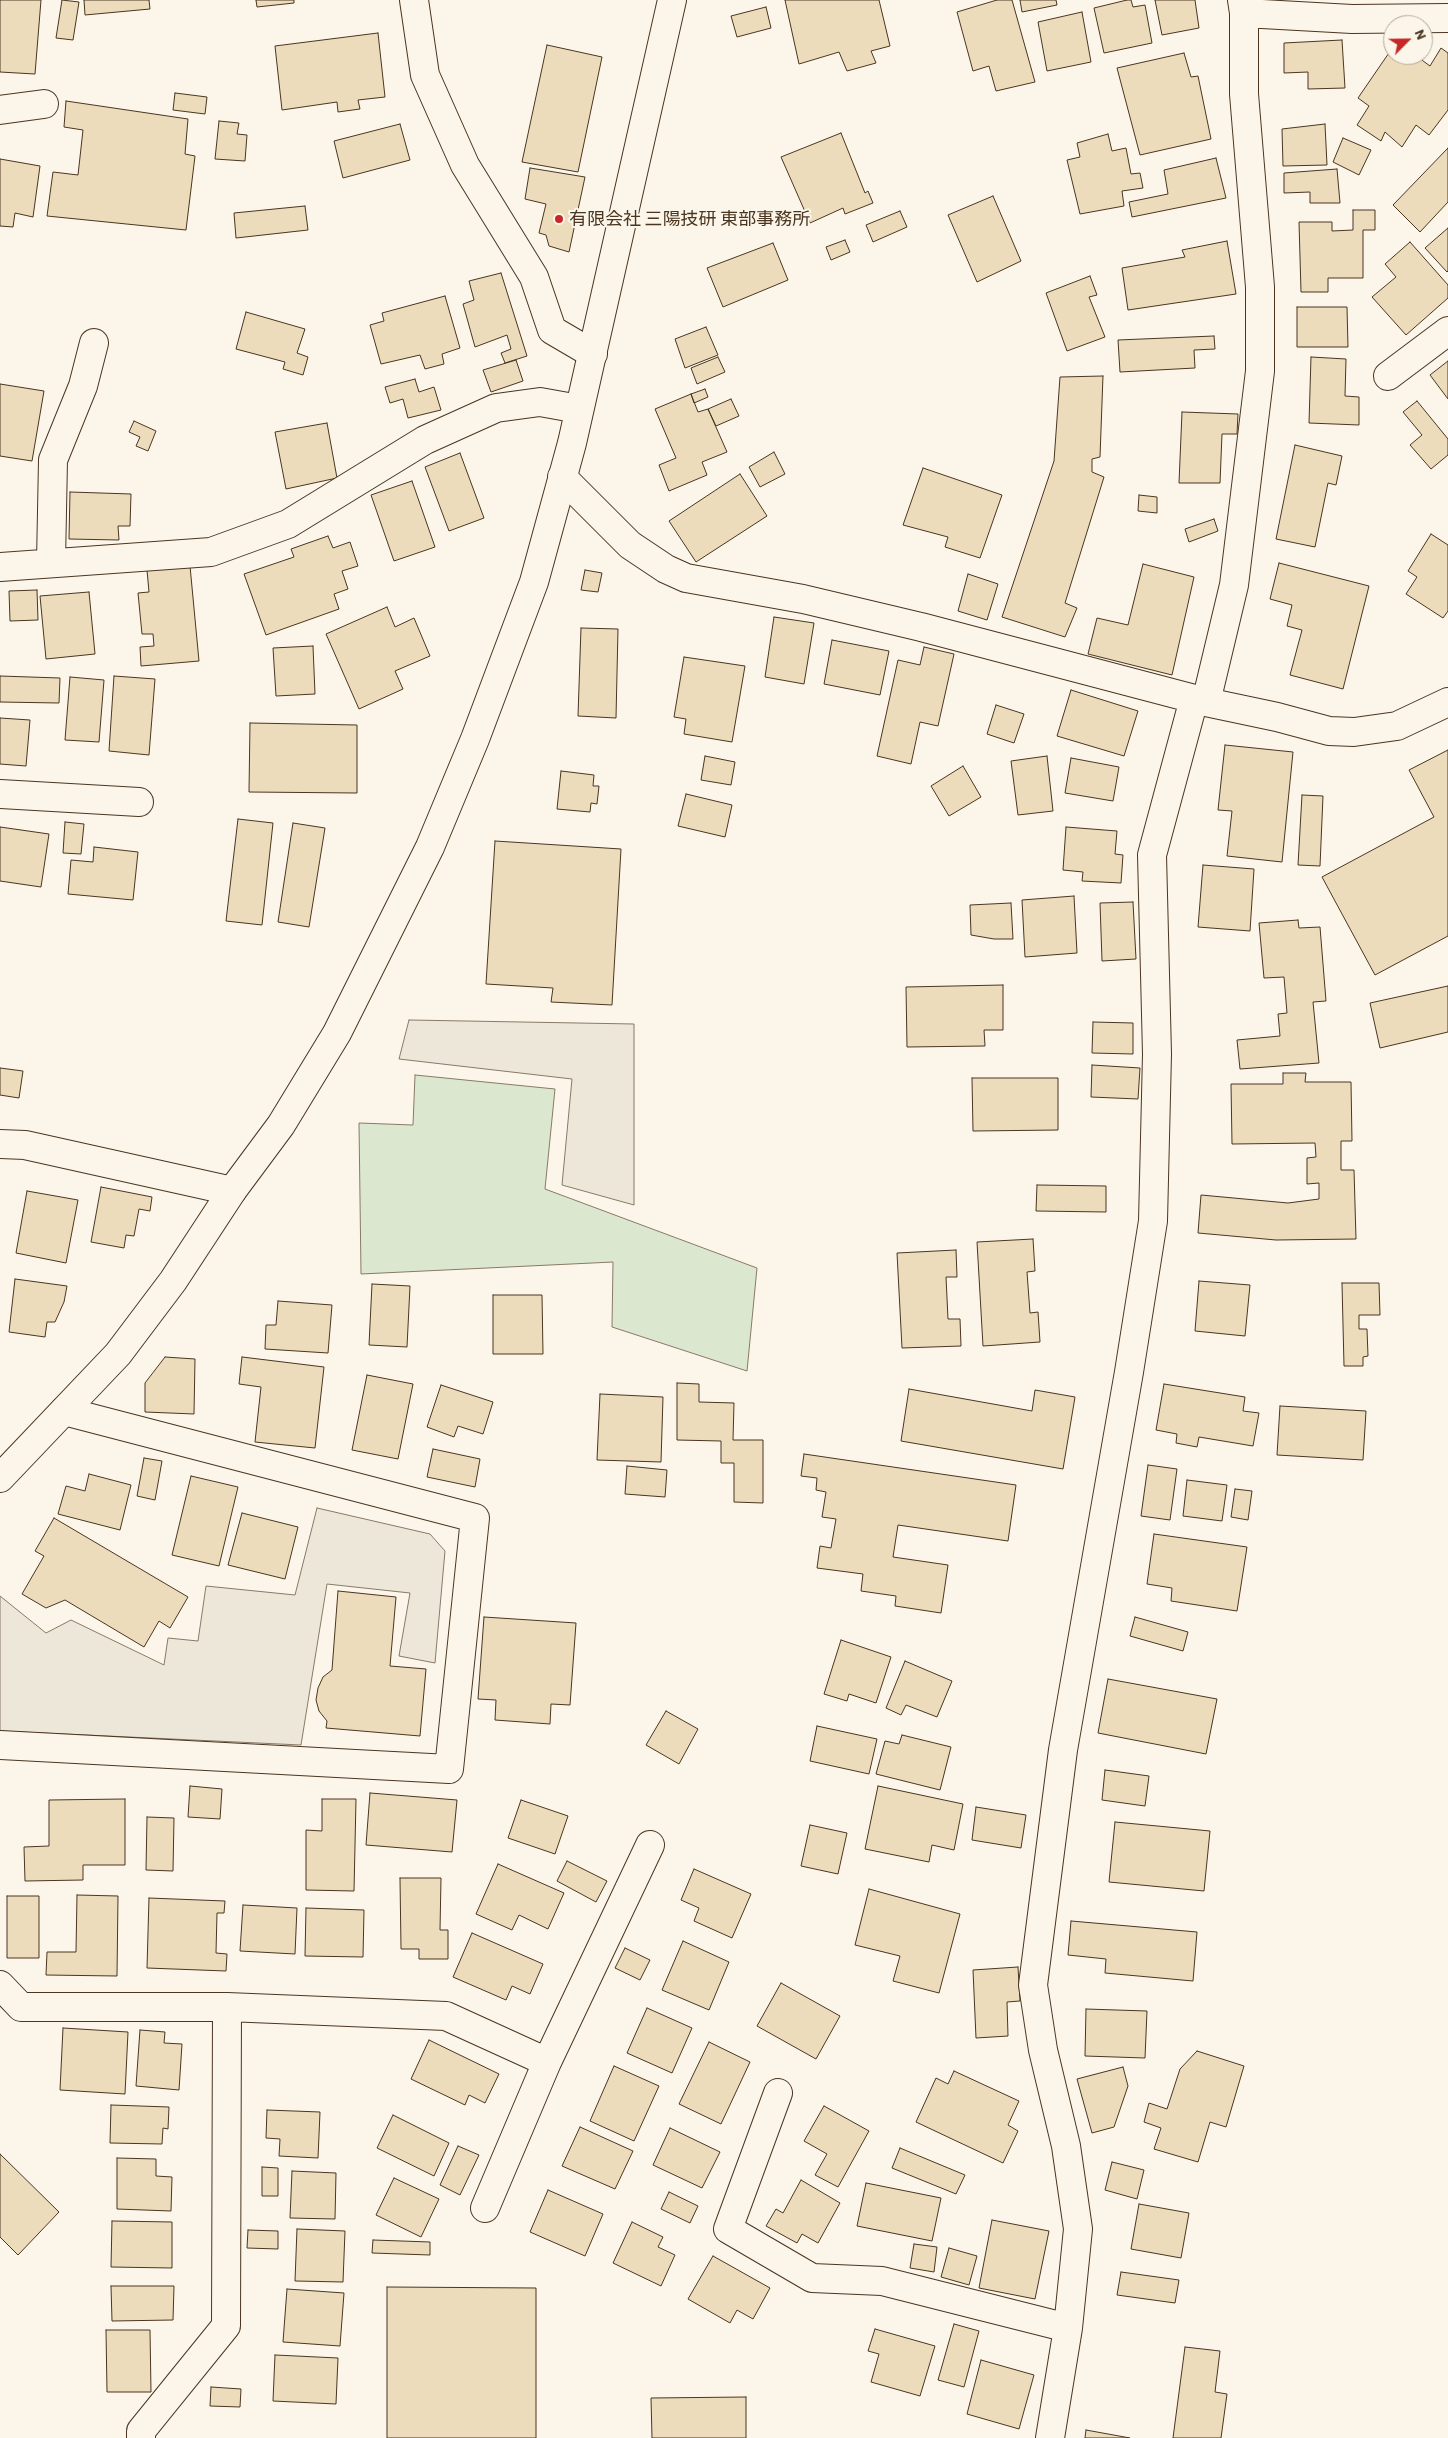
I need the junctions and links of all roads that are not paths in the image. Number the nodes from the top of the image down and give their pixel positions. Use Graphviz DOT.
graph roads {
  1 [pos="414,0"];
  2 [pos="672,0"];
  3 [pos="1243,7"];
  4 [pos="1448,18"];
  5 [pos="44,104"];
  6 [pos="0,110"];
  7 [pos="1448,331"];
  8 [pos="94,343"];
  9 [pos="592,354"];
  10 [pos="1388,376"];
  11 [pos="579,409"];
  12 [pos="562,478"];
  13 [pos="51,562"];
  14 [pos="0,567"];
  15 [pos="1200,700"];
  16 [pos="1448,702"];
  17 [pos="0,794"];
  18 [pos="139,802"];
  19 [pos="0,1144"];
  20 [pos="232,1191"];
  21 [pos="64,1411"];
  22 [pos="0,1478"];
  23 [pos="0,1745"];
  24 [pos="650,1845"];
  25 [pos="0,1985"];
  26 [pos="227,2007"];
  27 [pos="547,2062"];
  28 [pos="778,2093"];
  29 [pos="486,2208"];
  30 [pos="1068,2328"];
  31 [pos="141,2438"];
  32 [pos="1050,2438"];
  1 -- 9 [label="street"];
  2 -- 9 [label="street"];
  3 -- 4 [label="street"];
  3 -- 15 [label="street"];
  5 -- 6 [label="street"];
  7 -- 10 [label="street"];
  8 -- 13 [label="street"];
  9 -- 11 [label="street"];
  11 -- 12 [label="street"];
  11 -- 13 [label="street"];
  12 -- 15 [label="street"];
  12 -- 20 [label="street"];
  13 -- 14 [label="street"];
  15 -- 16 [label="street"];
  15 -- 30 [label="street"];
  17 -- 18 [label="street"];
  19 -- 20 [label="street"];
  20 -- 21 [label="street"];
  21 -- 22 [label="street"];
  21 -- 23 [label="street"];
  24 -- 27 [label="street"];
  25 -- 26 [label="street"];
  26 -- 27 [label="street"];
  26 -- 31 [label="street"];
  27 -- 29 [label="street"];
  28 -- 30 [label="street"];
  30 -- 32 [label="street"];
}
